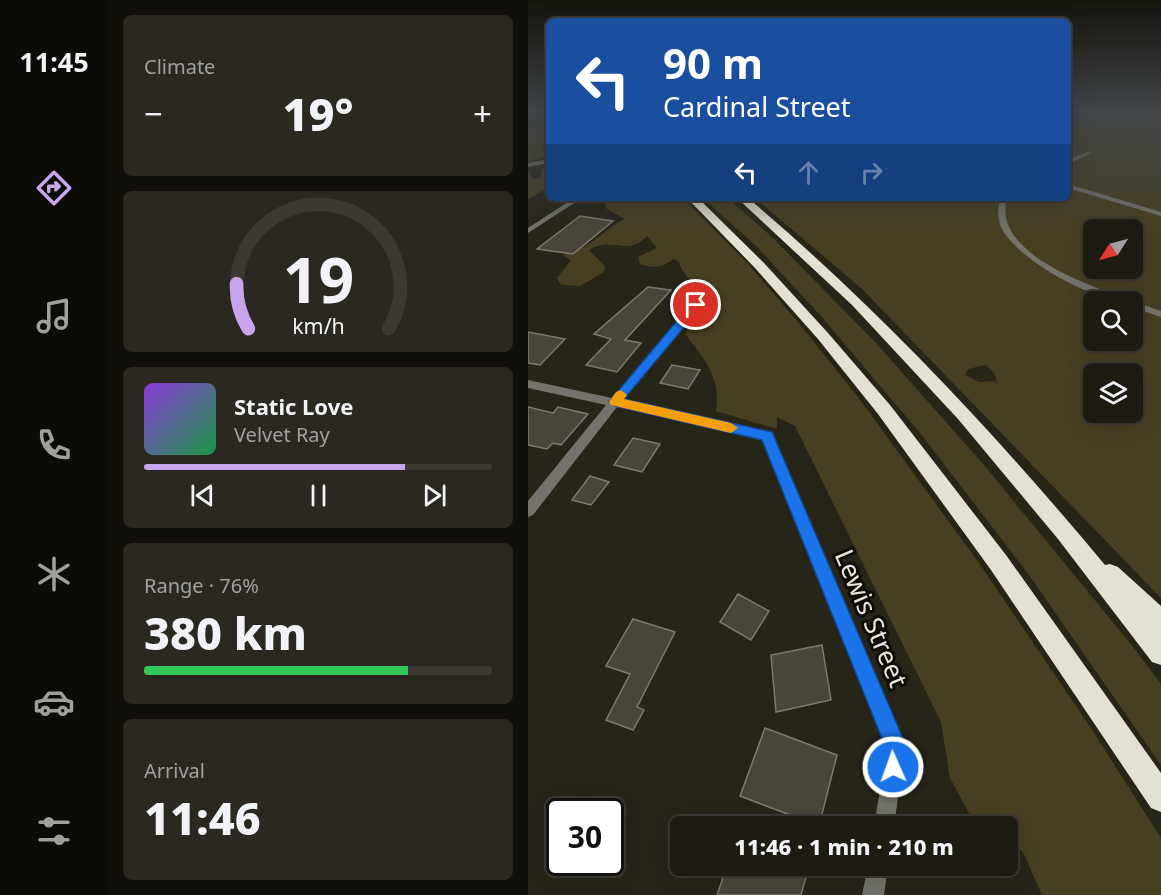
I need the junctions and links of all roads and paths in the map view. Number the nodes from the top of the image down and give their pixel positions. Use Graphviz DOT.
graph roads {
  1 [pos="1089,153"];
  2 [pos="1071,161"];
  3 [pos="546,162"];
  4 [pos="528,165"];
  5 [pos="1071,187"];
  6 [pos="574,201"];
  7 [pos="695,201"];
  8 [pos="746,201"];
  9 [pos="1003,201"];
  10 [pos="1161,214"];
  11 [pos="528,231"];
  12 [pos="1097,291"];
  13 [pos="696,305"];
  14 [pos="1143,308"];
  15 [pos="1161,314"];
  16 [pos="528,384"];
  17 [pos="615,402"];
  18 [pos="528,511"];
  19 [pos="1068,533"];
  20 [pos="1161,622"];
  21 [pos="1161,653"];
  22 [pos="1161,798"];
  23 [pos="886,816"];
  24 [pos="876,876"];
  25 [pos="873,895"];
  1 -- 2 [label="street"];
  3 -- 4 [label="street"];
  5 -- 10 [label="street"];
  6 -- 11 [label="street"];
  7 -- 22 [label="highway"];
  8 -- 19 [label="highway"];
  9 -- 12 [label="street"];
  13 -- 17 [label="street"];
  14 -- 15 [label="street"];
  16 -- 17 [label="street"];
  17 -- 18 [label="street"];
  17 -- 23 [label="street, Lewis Street"];
  19 -- 20 [label="highway"];
  19 -- 21 [label="highway"];
  24 -- 25 [label="street"];
}
